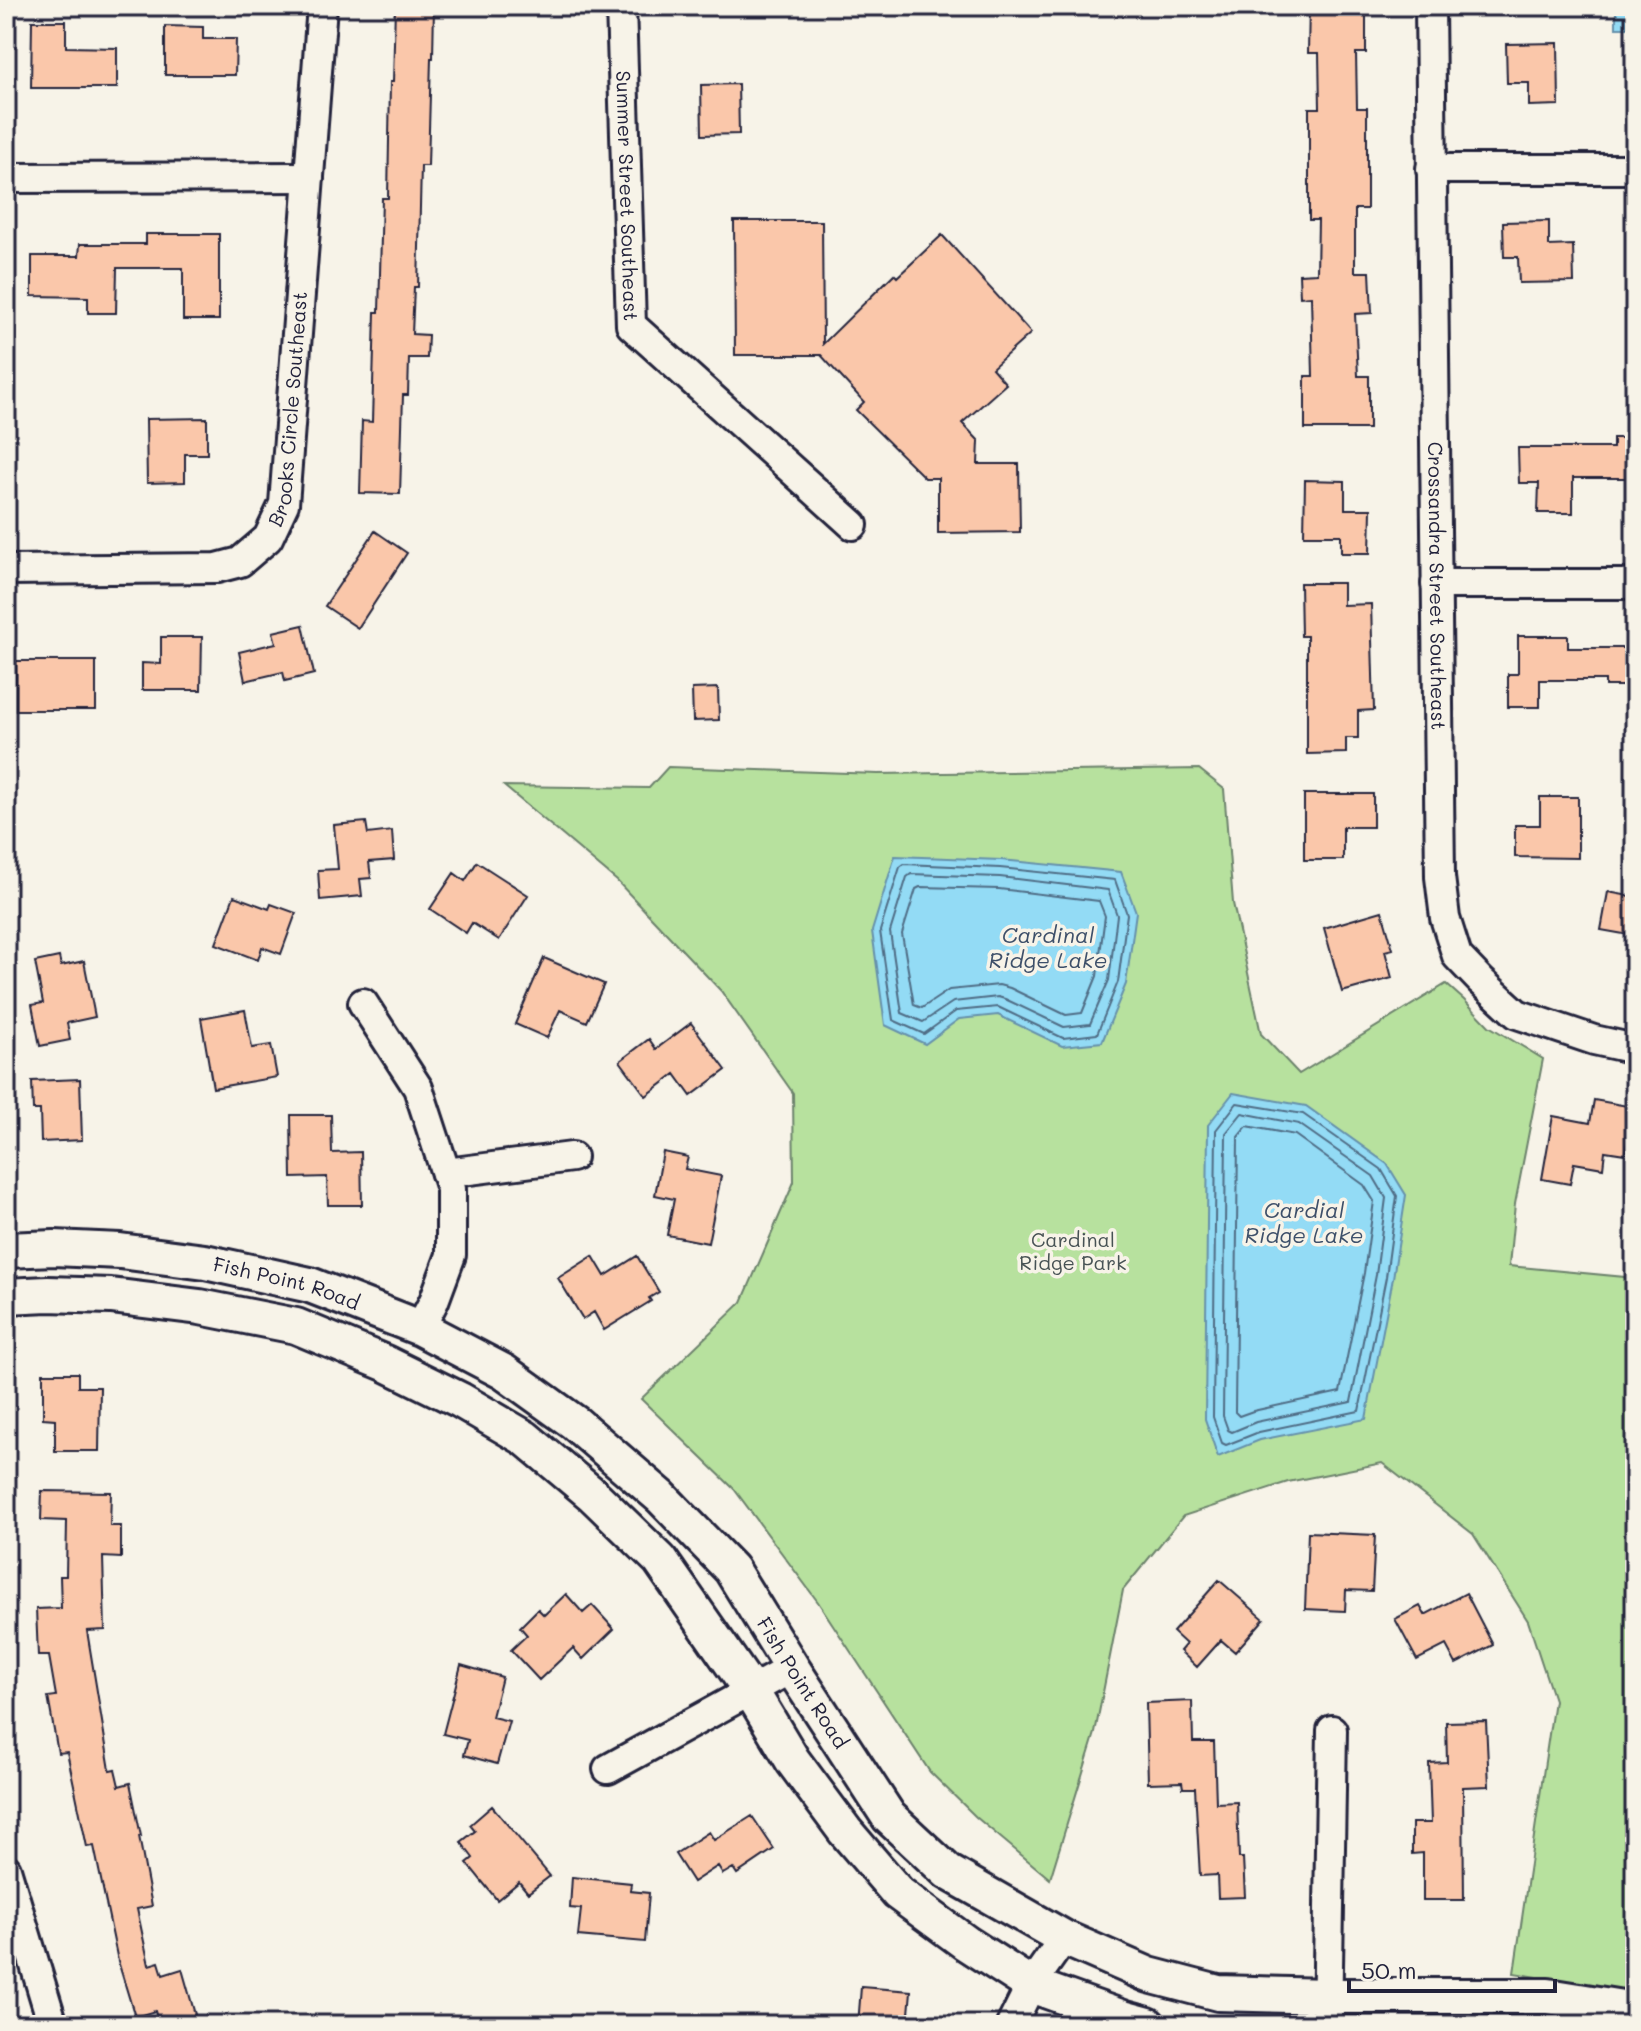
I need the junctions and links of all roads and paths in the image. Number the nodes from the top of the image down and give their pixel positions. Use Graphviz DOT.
graph roads {
  1 [pos="322,6"];
  2 [pos="621,6"];
  3 [pos="1430,6"];
  4 [pos="1431,169"];
  5 [pos="1635,169"];
  6 [pos="309,177"];
  7 [pos="6,178"];
  8 [pos="853,525"];
  9 [pos="6,570"];
  10 [pos="1436,584"];
  11 [pos="1635,584"];
  12 [pos="363,1003"];
  13 [pos="1635,1049"];
  14 [pos="572,1157"];
  15 [pos="446,1173"];
  16 [pos="6,1250"];
  17 [pos="6,1296"];
  18 [pos="420,1328"];
  19 [pos="792,1668"];
  20 [pos="751,1691"];
  21 [pos="1332,1730"];
  22 [pos="608,1769"];
  23 [pos="6,1869"];
  24 [pos="1064,1938"];
  25 [pos="1031,1985"];
  26 [pos="1328,2010"];
  27 [pos="1635,2010"];
  28 [pos="53,2025"];
  29 [pos="1011,2025"];
  30 [pos="1148,2025"];
  1 -- 6 [label="street, Brooks Circle Southeast"];
  2 -- 8 [label="street, Summer Street Southeast"];
  3 -- 4 [label="street, Crossandra Street Southeast"];
  4 -- 5 [label="street"];
  4 -- 10 [label="street, Crossandra Street Southeast"];
  6 -- 7 [label="street"];
  6 -- 9 [label="street, Brooks Circle Southeast"];
  10 -- 11 [label="street"];
  10 -- 13 [label="street, Crossandra Street Southeast"];
  12 -- 15 [label="street"];
  14 -- 15 [label="street"];
  15 -- 18 [label="street"];
  16 -- 18 [label="street, Fish Point Road"];
  17 -- 20 [label="street, Fish Point Road"];
  18 -- 19 [label="street, Fish Point Road"];
  19 -- 20 [label="street"];
  19 -- 24 [label="street, Fish Point Road"];
  20 -- 22 [label="street"];
  20 -- 25 [label="street, Fish Point Road"];
  21 -- 26 [label="street"];
  23 -- 28 [label="street"];
  24 -- 25 [label="street"];
  24 -- 26 [label="street, Fish Point Road"];
  25 -- 29 [label="street"];
  25 -- 30 [label="street, Fish Point Road"];
  26 -- 27 [label="street, Fish Point Road"];
}
